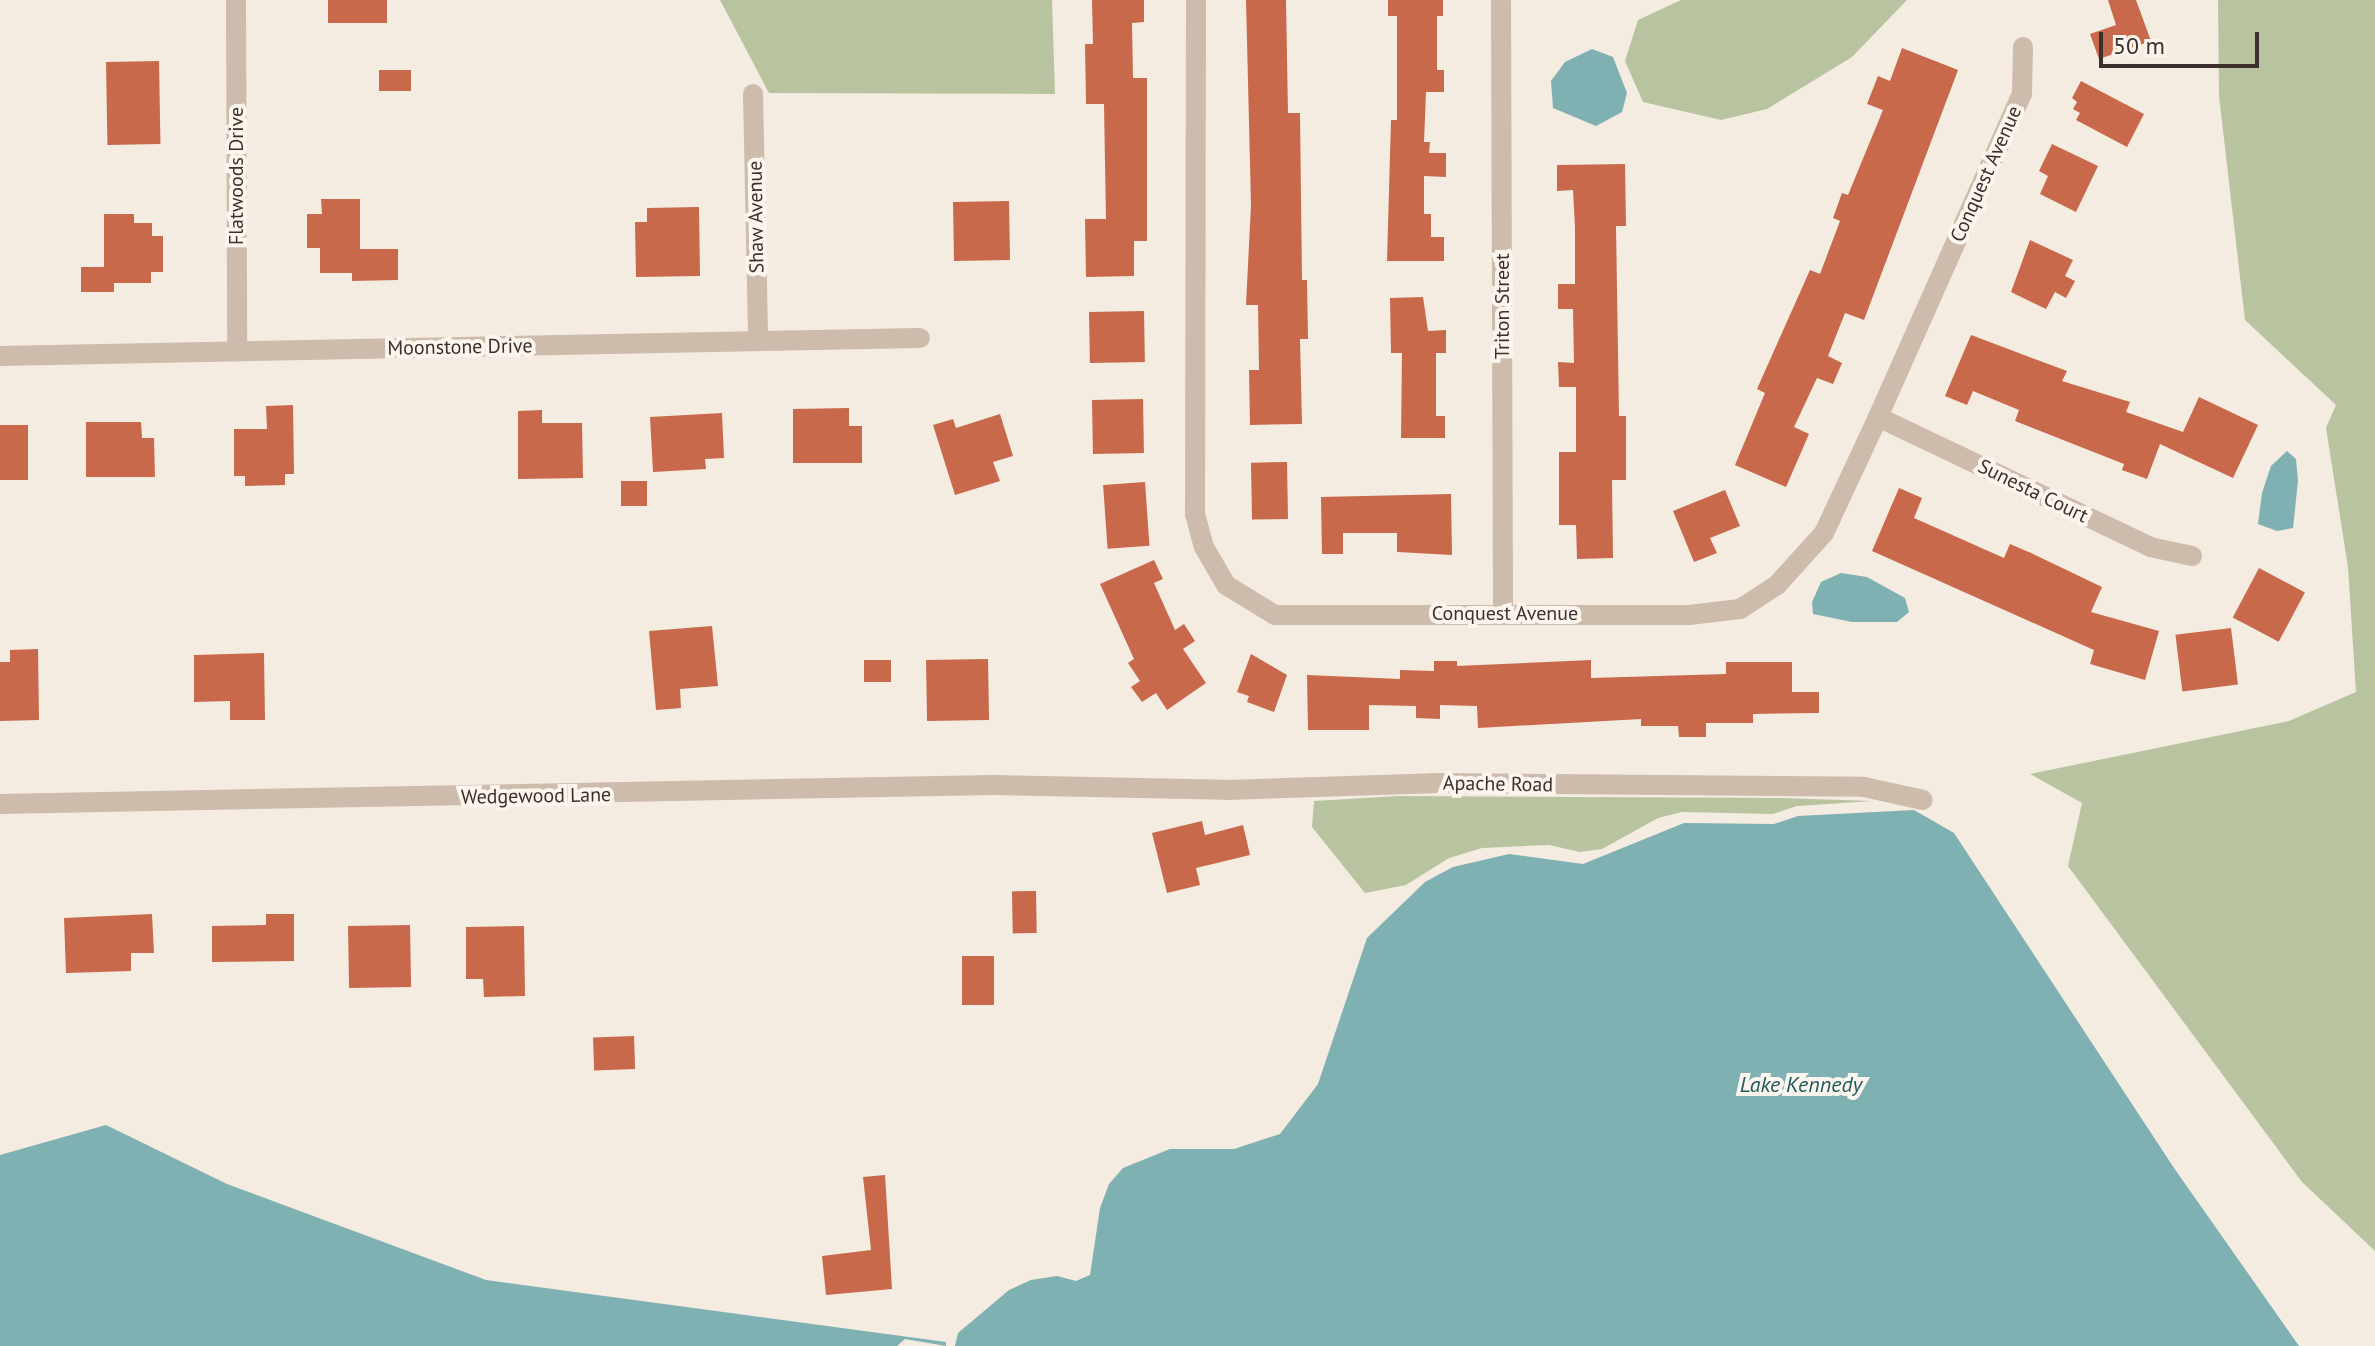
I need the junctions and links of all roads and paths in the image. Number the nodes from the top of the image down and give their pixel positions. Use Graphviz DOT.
graph roads {
  1 [pos="236,0"];
  2 [pos="1196,0"];
  3 [pos="1501,0"];
  4 [pos="2023,47"];
  5 [pos="753,94"];
  6 [pos="920,338"];
  7 [pos="758,341"];
  8 [pos="237,351"];
  9 [pos="0,356"];
  10 [pos="1878,417"];
  11 [pos="2192,556"];
  12 [pos="1503,611"];
  13 [pos="1071,786"];
  14 [pos="1923,800"];
  15 [pos="0,804"];
  1 -- 8 [label="street, Flatwoods Drive"];
  2 -- 12 [label="street, Conquest Avenue"];
  3 -- 12 [label="street, Triton Street"];
  4 -- 10 [label="street, Conquest Avenue"];
  5 -- 7 [label="street, Shaw Avenue"];
  6 -- 7 [label="street, Moonstone Drive"];
  7 -- 8 [label="street, Moonstone Drive"];
  8 -- 9 [label="street, Moonstone Drive"];
  10 -- 11 [label="street, Sunesta Court"];
  10 -- 12 [label="street, Conquest Avenue"];
  13 -- 14 [label="street, Apache Road"];
  13 -- 15 [label="street, Wedgewood Lane"];
}
